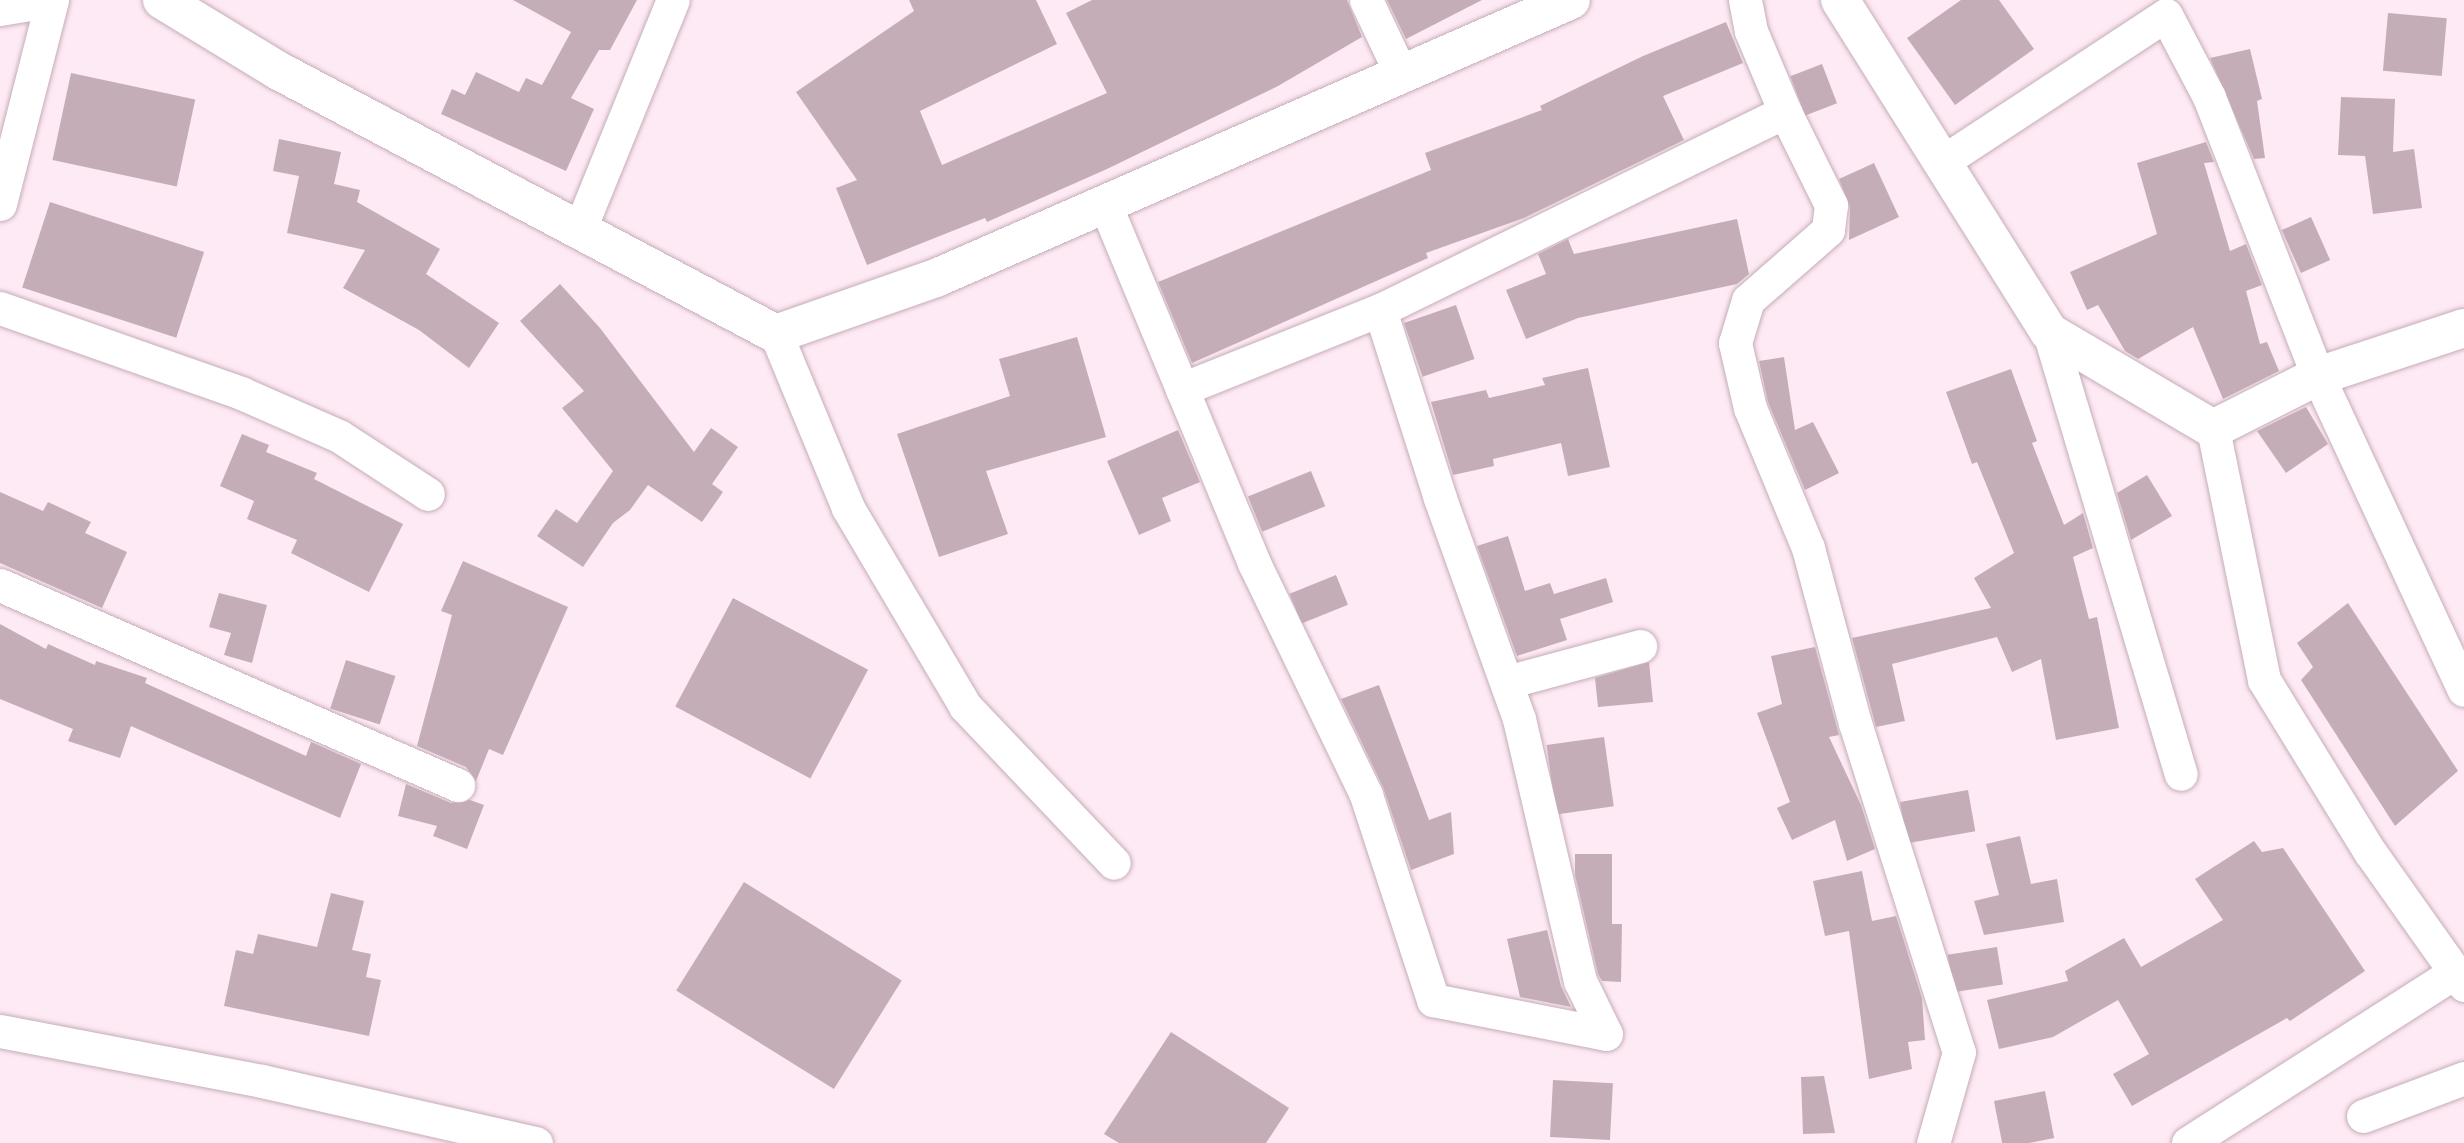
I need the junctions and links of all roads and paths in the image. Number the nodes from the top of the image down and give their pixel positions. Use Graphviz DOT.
graph roads {
  1 [pos="42,0"];
  2 [pos="52,0"];
  3 [pos="162,0"];
  4 [pos="673,0"];
  5 [pos="1366,0"];
  6 [pos="1571,0"];
  7 [pos="1745,0"];
  8 [pos="1840,0"];
  9 [pos="0,8"];
  10 [pos="2176,8"];
  11 [pos="1402,74"];
  12 [pos="1785,112"];
  13 [pos="1945,160"];
  14 [pos="0,204"];
  15 [pos="1105,204"];
  16 [pos="579,231"];
  17 [pos="0,307"];
  18 [pos="1380,310"];
  19 [pos="2464,328"];
  20 [pos="2049,332"];
  21 [pos="776,334"];
  22 [pos="2318,376"];
  23 [pos="1182,389"];
  24 [pos="2213,429"];
  25 [pos="428,494"];
  26 [pos="0,585"];
  27 [pos="1640,646"];
  28 [pos="1507,682"];
  29 [pos="2464,690"];
  30 [pos="2181,774"];
  31 [pos="458,785"];
  32 [pos="1114,863"];
  33 [pos="2459,979"];
  34 [pos="0,1031"];
  35 [pos="2464,1078"];
  36 [pos="2363,1116"];
  37 [pos="413,1130"];
  38 [pos="536,1143"];
  39 [pos="1933,1143"];
  40 [pos="2188,1143"];
  1 -- 9 [label="street"];
  2 -- 14 [label="street"];
  3 -- 16 [label="street"];
  4 -- 16 [label="street"];
  5 -- 11 [label="street"];
  6 -- 11 [label="street"];
  7 -- 12 [label="street"];
  8 -- 13 [label="street"];
  10 -- 13 [label="street"];
  10 -- 22 [label="street"];
  11 -- 15 [label="street"];
  12 -- 18 [label="street"];
  12 -- 39 [label="street"];
  13 -- 20 [label="street"];
  15 -- 21 [label="street"];
  15 -- 23 [label="street"];
  16 -- 21 [label="street"];
  17 -- 25 [label="street"];
  18 -- 23 [label="street"];
  18 -- 28 [label="street"];
  19 -- 22 [label="street"];
  20 -- 24 [label="street"];
  20 -- 30 [label="street"];
  21 -- 32 [label="street"];
  22 -- 24 [label="street"];
  22 -- 29 [label="street"];
  23 -- 28 [label="street"];
  24 -- 33 [label="street"];
  26 -- 31 [label="street"];
  27 -- 28 [label="street"];
  33 -- 40 [label="street"];
  34 -- 37 [label="street"];
  35 -- 36 [label="street"];
  37 -- 38 [label="street"];
}
